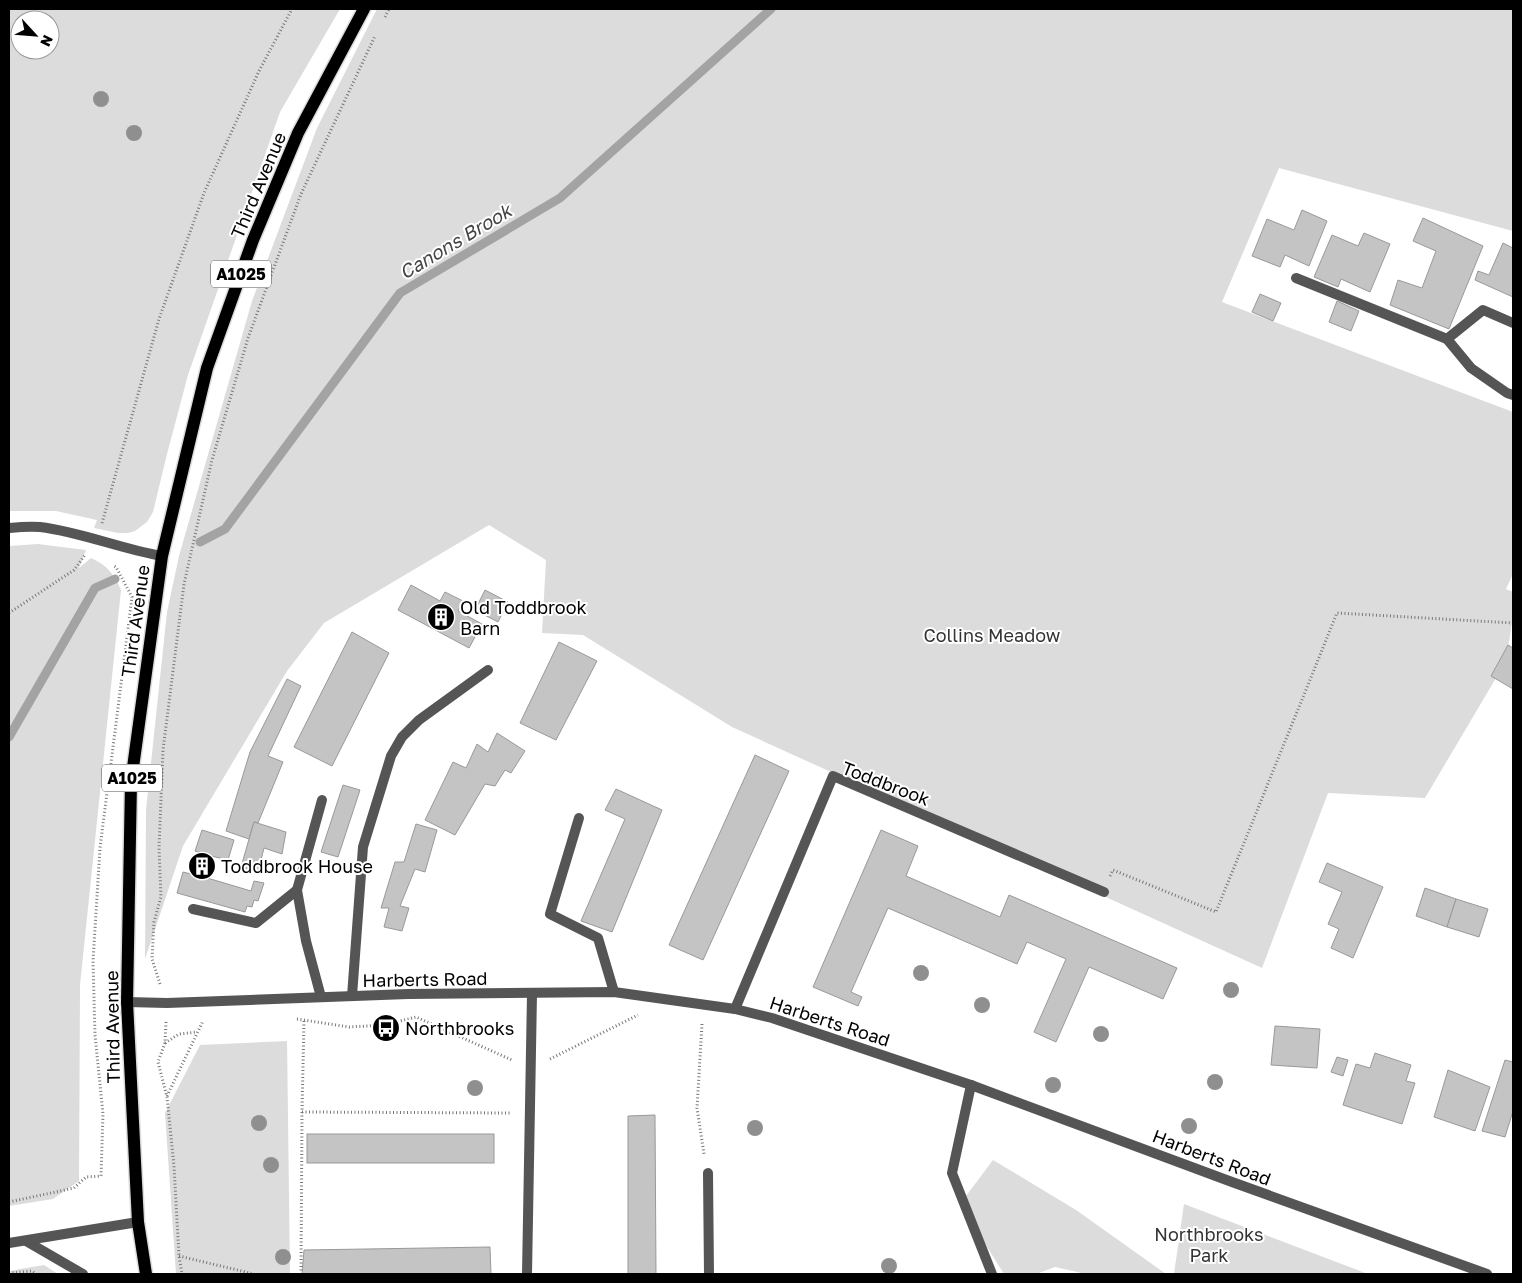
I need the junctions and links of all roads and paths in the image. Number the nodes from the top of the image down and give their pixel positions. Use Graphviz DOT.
graph roads {
  1 [pos="292,9"];
  2 [pos="364,9"];
  3 [pos="389,9"];
  4 [pos="385,17"];
  5 [pos="376,34"];
  6 [pos="1296,278"];
  7 [pos="1513,323"];
  8 [pos="1447,338"];
  9 [pos="1513,395"];
  10 [pos="101,527"];
  11 [pos="9,528"];
  12 [pos="88,550"];
  13 [pos="162,556"];
  14 [pos="109,563"];
  15 [pos="9,613"];
  16 [pos="1513,623"];
  17 [pos="488,670"];
  18 [pos="322,800"];
  19 [pos="579,818"];
  20 [pos="297,890"];
  21 [pos="1104,892"];
  22 [pos="193,909"];
  23 [pos="614,992"];
  24 [pos="532,994"];
  25 [pos="352,996"];
  26 [pos="321,997"];
  27 [pos="304,998"];
  28 [pos="126,1002"];
  29 [pos="166,1003"];
  30 [pos="703,1006"];
  31 [pos="735,1009"];
  32 [pos="639,1014"];
  33 [pos="290,1018"];
  34 [pos="194,1020"];
  35 [pos="304,1020"];
  36 [pos="197,1032"];
  37 [pos="165,1043"];
  38 [pos="530,1068"];
  39 [pos="971,1085"];
  40 [pos="167,1097"];
  41 [pos="302,1112"];
  42 [pos="530,1113"];
  43 [pos="708,1173"];
  44 [pos="9,1202"];
  45 [pos="138,1222"];
  46 [pos="26,1241"];
  47 [pos="9,1243"];
  48 [pos="179,1256"];
  49 [pos="9,1273"];
  50 [pos="36,1274"];
  51 [pos="83,1274"];
  52 [pos="146,1274"];
  53 [pos="182,1274"];
  54 [pos="254,1274"];
  55 [pos="301,1274"];
  56 [pos="527,1274"];
  57 [pos="709,1274"];
  58 [pos="992,1274"];
  59 [pos="1486,1274"];
  1 -- 10 [label="path"];
  2 -- 13 [label="main road, Third Avenue / A1025"];
  3 -- 4 [label="path"];
  5 -- 29 [label="path"];
  6 -- 8 [label="street"];
  7 -- 8 [label="street"];
  8 -- 9 [label="street"];
  11 -- 13 [label="street"];
  12 -- 15 [label="path"];
  13 -- 28 [label="main road, Third Avenue / A1025"];
  14 -- 44 [label="path"];
  16 -- 21 [label="path"];
  17 -- 25 [label="street"];
  18 -- 20 [label="street"];
  19 -- 23 [label="street"];
  20 -- 22 [label="street"];
  20 -- 26 [label="street"];
  21 -- 31 [label="street, Toddbrook"];
  23 -- 24 [label="street, Harberts Road"];
  23 -- 30 [label="street, Harberts Road"];
  24 -- 25 [label="street, Harberts Road"];
  24 -- 38 [label="street"];
  25 -- 26 [label="street, Harberts Road"];
  26 -- 27 [label="street, Harberts Road"];
  27 -- 29 [label="street, Harberts Road"];
  27 -- 35 [label="path"];
  28 -- 29 [label="street, Harberts Road"];
  28 -- 45 [label="main road, Third Avenue / A1025"];
  29 -- 37 [label="path"];
  30 -- 31 [label="street, Harberts Road"];
  30 -- 43 [label="path"];
  31 -- 39 [label="street, Harberts Road"];
  32 -- 38 [label="path"];
  33 -- 35 [label="path"];
  34 -- 36 [label="path"];
  35 -- 38 [label="path"];
  35 -- 41 [label="path"];
  36 -- 37 [label="path"];
  36 -- 40 [label="path"];
  37 -- 40 [label="path"];
  38 -- 42 [label="street"];
  39 -- 58 [label="street"];
  39 -- 59 [label="street, Harberts Road"];
  40 -- 48 [label="path"];
  41 -- 42 [label="path"];
  41 -- 55 [label="path"];
  42 -- 56 [label="street"];
  43 -- 57 [label="street"];
  45 -- 46 [label="street"];
  45 -- 52 [label="main road, Third Avenue / A1025"];
  46 -- 47 [label="street"];
  46 -- 51 [label="street"];
  48 -- 53 [label="path"];
  48 -- 54 [label="path"];
  49 -- 50 [label="path"];
}
